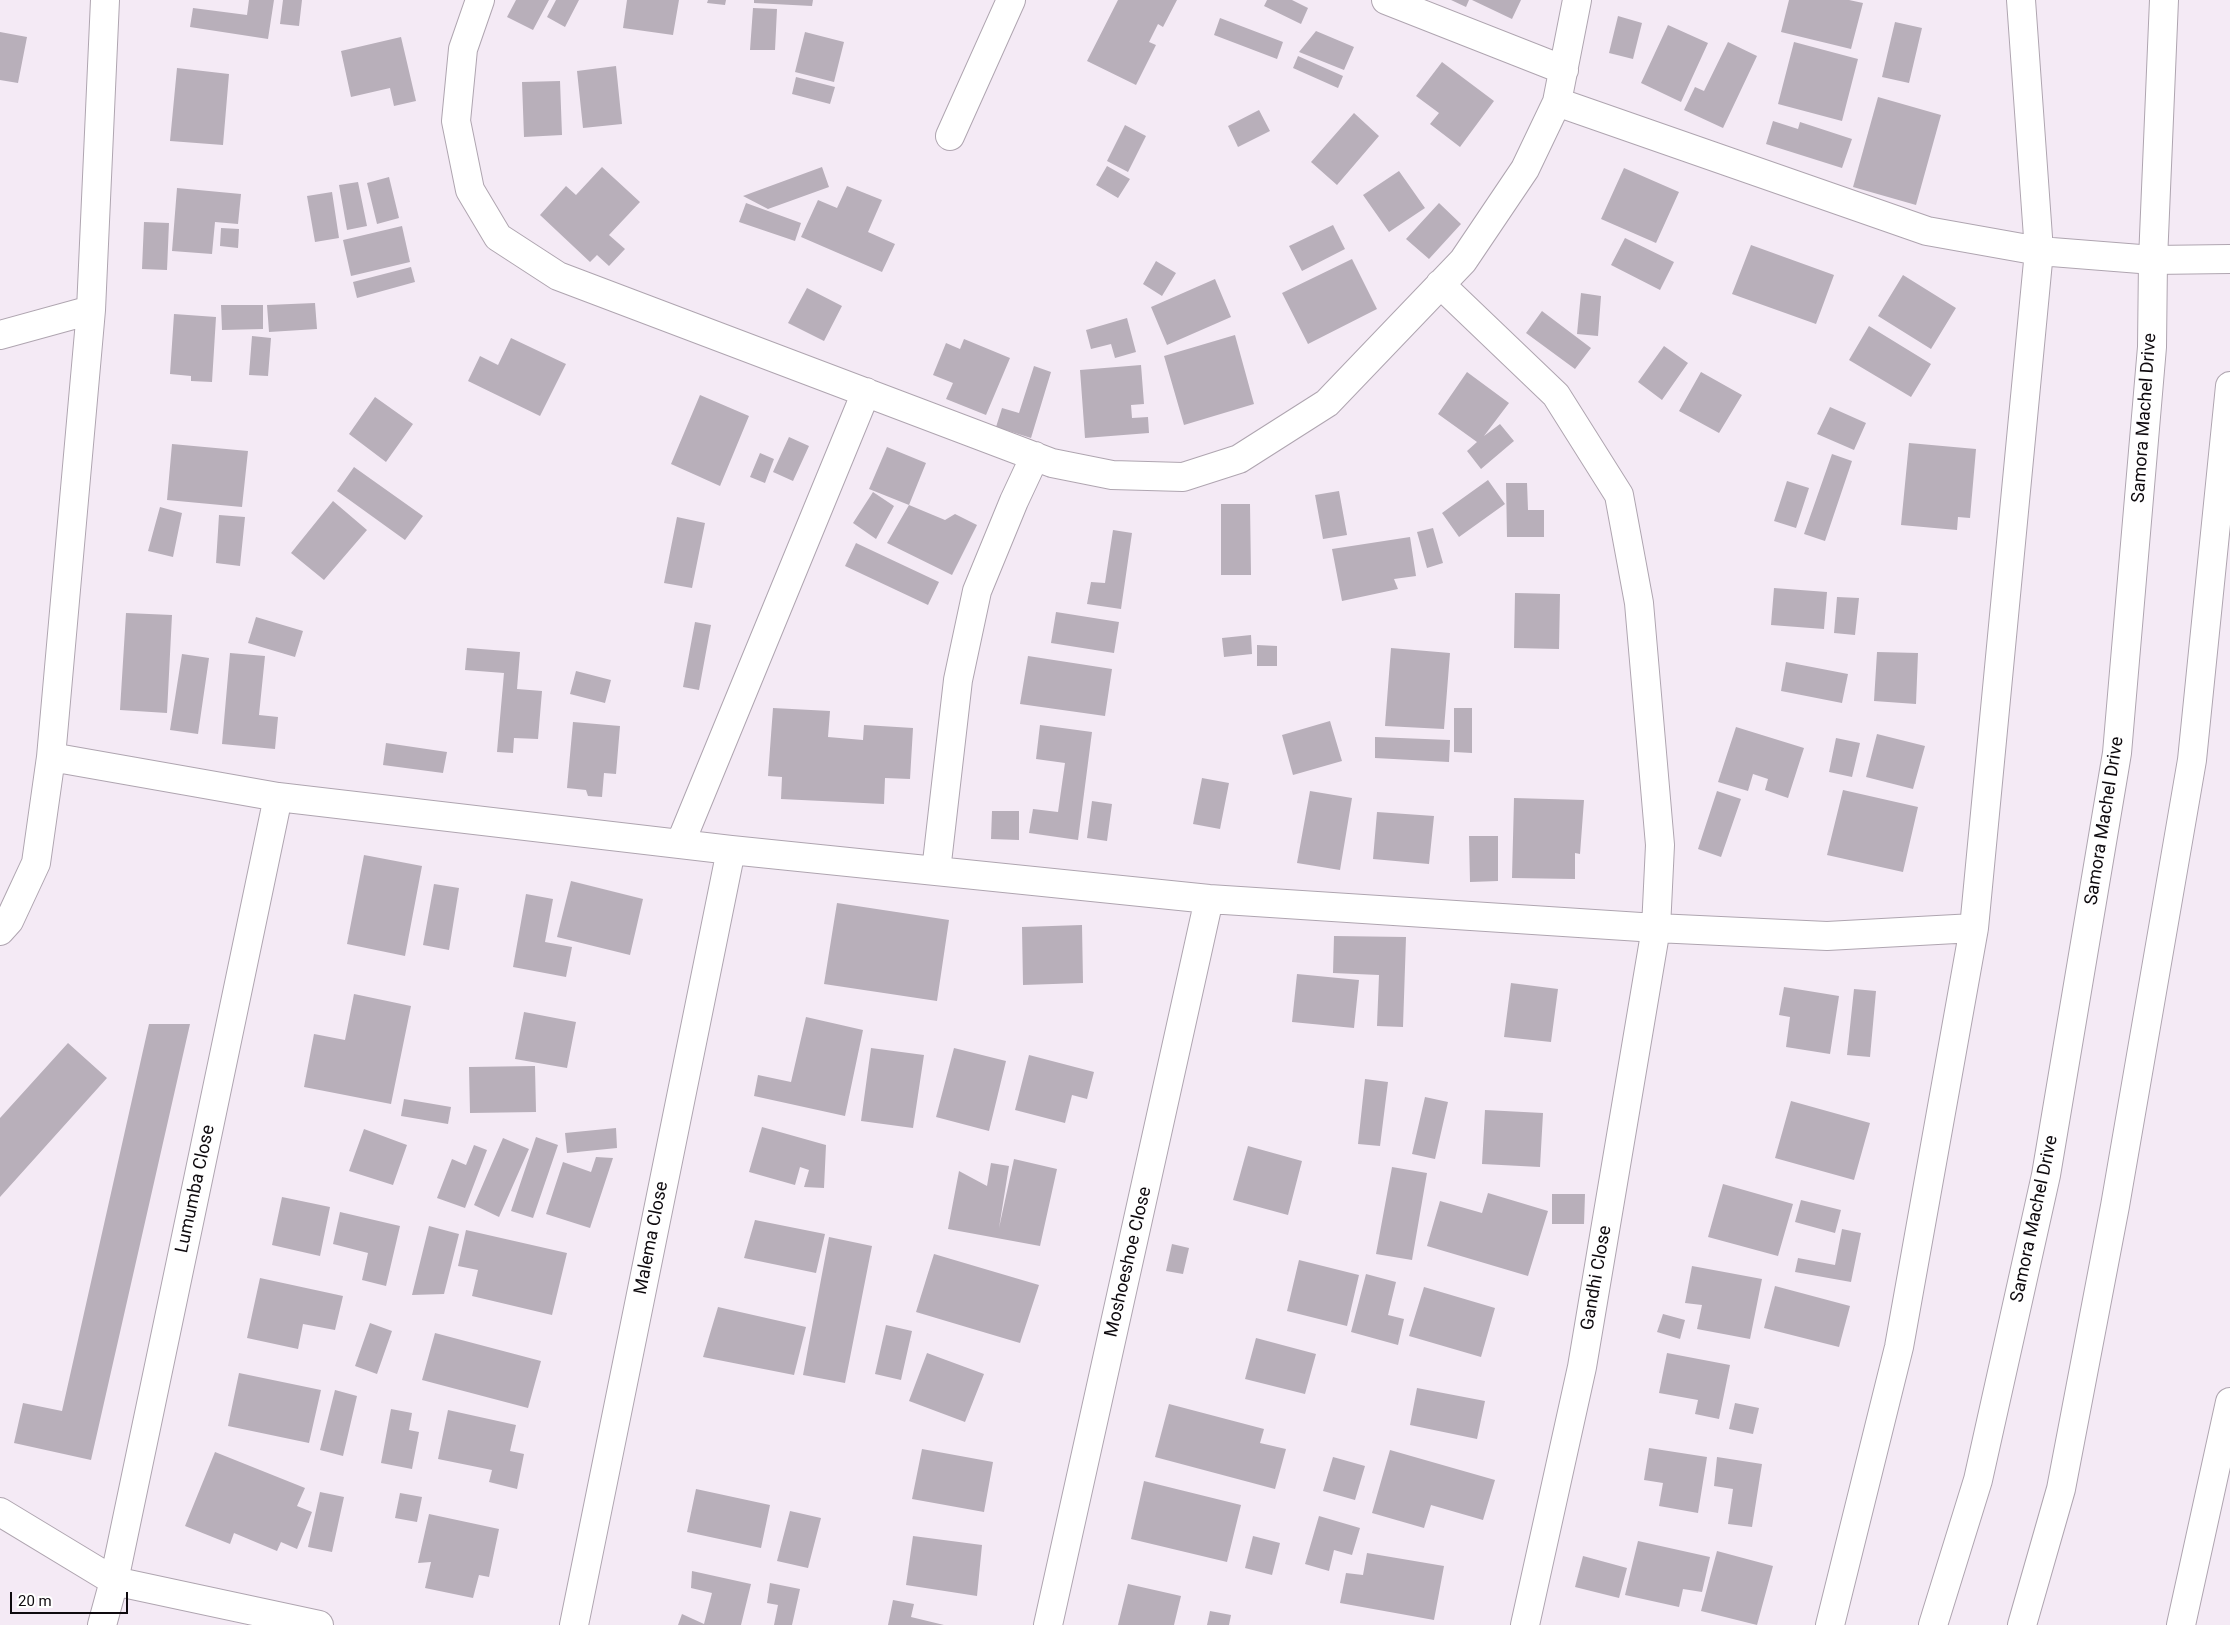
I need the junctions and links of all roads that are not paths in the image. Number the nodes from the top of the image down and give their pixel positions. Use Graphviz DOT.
graph roads {
  1 [pos="105,0"];
  2 [pos="480,0"];
  3 [pos="1011,0"];
  4 [pos="1386,0"];
  5 [pos="1576,0"];
  6 [pos="2020,0"];
  7 [pos="2164,0"];
  8 [pos="1564,70"];
  9 [pos="1557,102"];
  10 [pos="950,136"];
  11 [pos="2039,251"];
  12 [pos="2230,259"];
  13 [pos="2153,260"];
  14 [pos="1440,284"];
  15 [pos="91,310"];
  16 [pos="0,335"];
  17 [pos="2230,386"];
  18 [pos="866,392"];
  19 [pos="1035,456"];
  20 [pos="52,758"];
  21 [pos="278,797"];
  22 [pos="680,844"];
  23 [pos="731,850"];
  24 [pos="936,871"];
  25 [pos="1209,899"];
  26 [pos="1656,928"];
  27 [pos="1974,928"];
  28 [pos="0,931"];
  29 [pos="2230,1402"];
  30 [pos="0,1512"];
  31 [pos="114,1581"];
  32 [pos="102,1625"];
  33 [pos="319,1625"];
  34 [pos="574,1625"];
  35 [pos="1048,1625"];
  36 [pos="1525,1625"];
  37 [pos="1830,1625"];
  38 [pos="1933,1625"];
  39 [pos="2022,1625"];
  40 [pos="2181,1625"];
  1 -- 15 [label="street"];
  2 -- 18 [label="street"];
  3 -- 10 [label="street"];
  4 -- 8 [label="street"];
  5 -- 8 [label="street"];
  6 -- 11 [label="street"];
  7 -- 13 [label="street, Samora Machel Drive"];
  8 -- 9 [label="street"];
  9 -- 11 [label="street"];
  9 -- 14 [label="street"];
  11 -- 13 [label="street"];
  11 -- 27 [label="street"];
  12 -- 13 [label="street"];
  13 -- 38 [label="street, Samora Machel Drive"];
  14 -- 19 [label="street"];
  14 -- 26 [label="street, Gandhi Close"];
  15 -- 16 [label="street"];
  15 -- 20 [label="street"];
  17 -- 39 [label="street"];
  18 -- 19 [label="street"];
  18 -- 22 [label="street"];
  19 -- 24 [label="street"];
  20 -- 21 [label="street"];
  20 -- 28 [label="street"];
  21 -- 22 [label="street"];
  21 -- 31 [label="street, Lumumba Close"];
  22 -- 23 [label="street"];
  23 -- 24 [label="street"];
  23 -- 34 [label="street, Malema Close"];
  24 -- 25 [label="street"];
  25 -- 26 [label="street"];
  25 -- 35 [label="street, Moshoeshoe Close"];
  26 -- 27 [label="street"];
  26 -- 36 [label="street, Gandhi Close"];
  27 -- 37 [label="street"];
  29 -- 40 [label="street"];
  30 -- 31 [label="street"];
  31 -- 32 [label="street, Lumumba Close"];
  31 -- 33 [label="street"];
}
